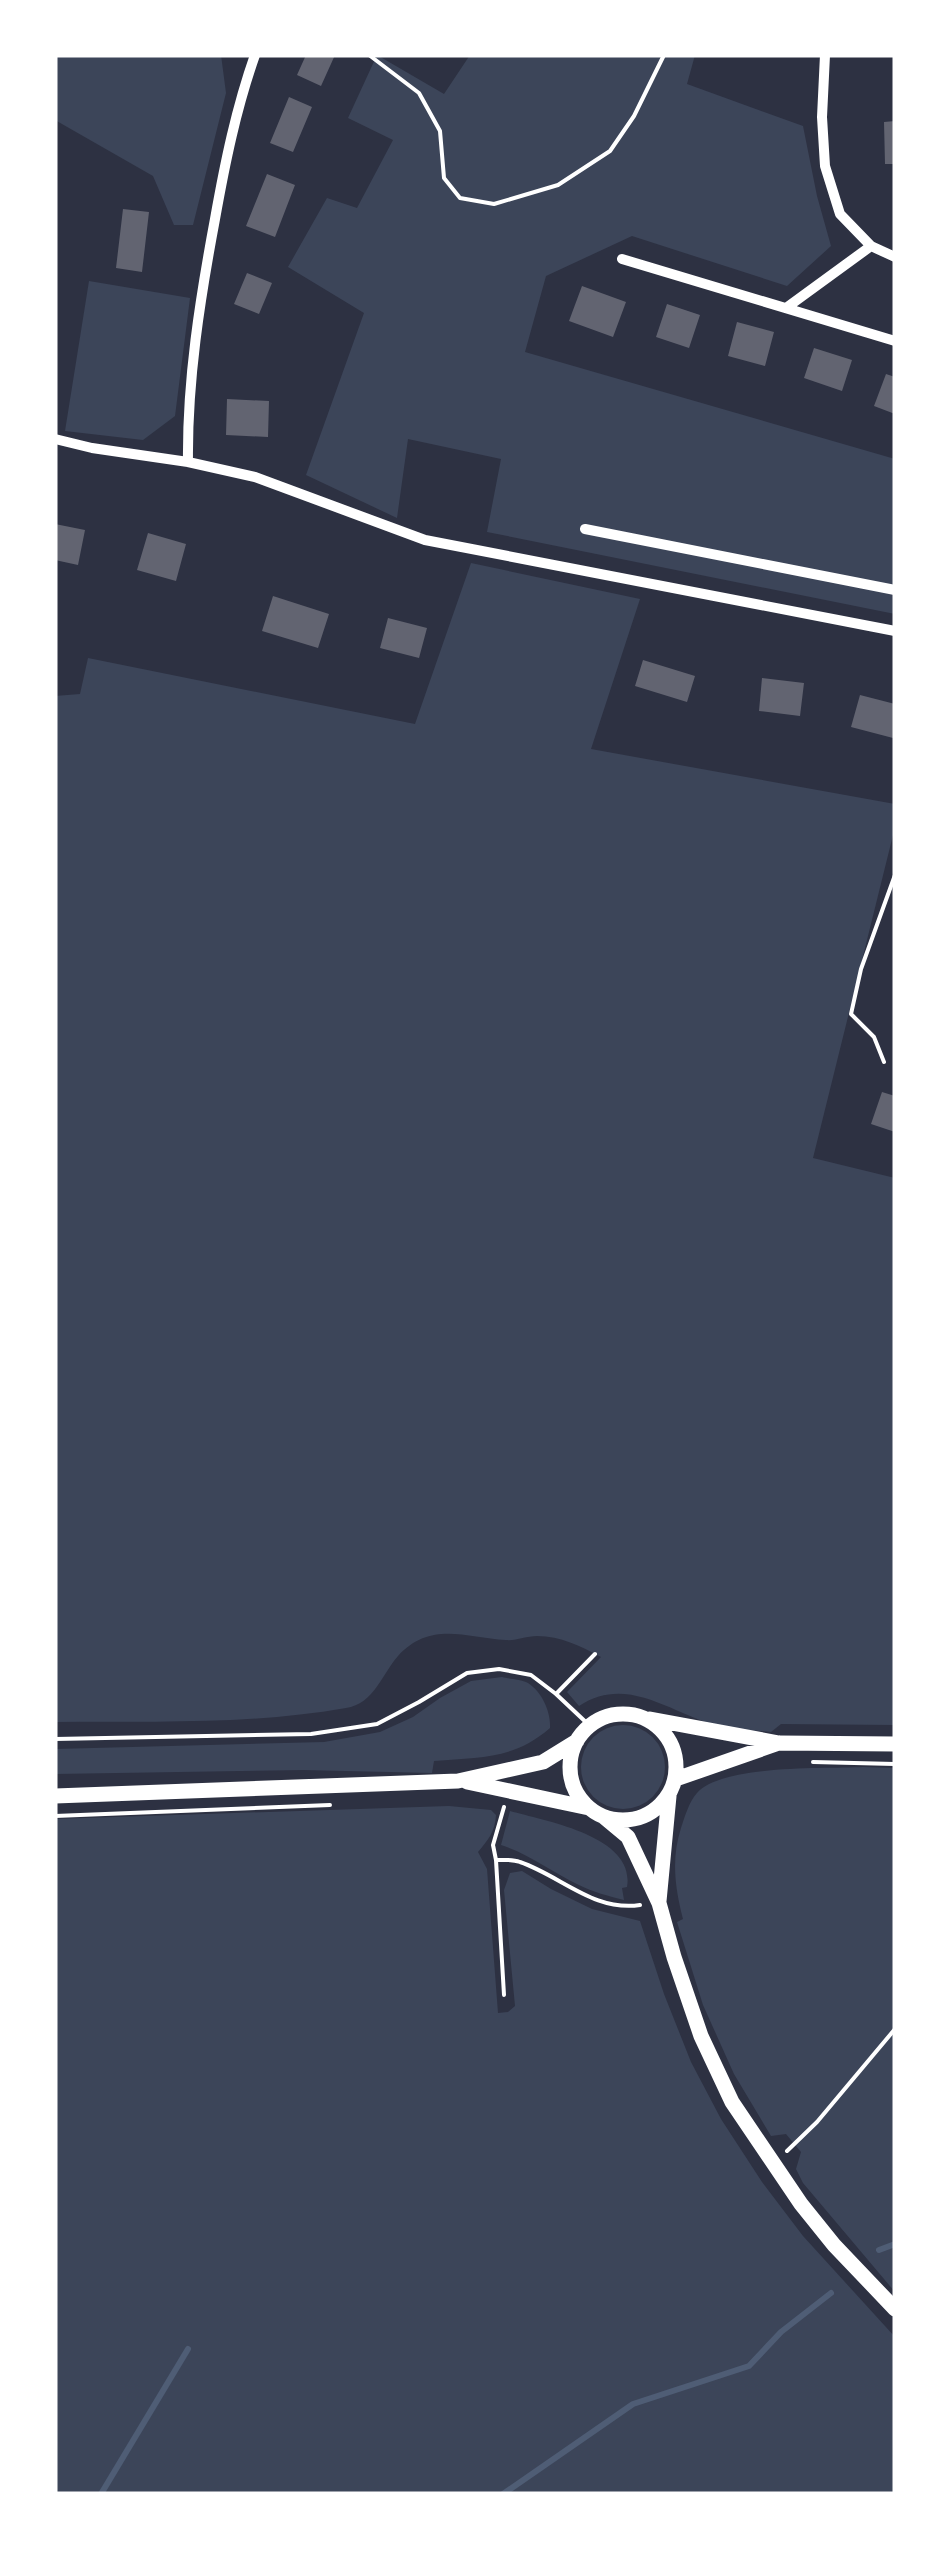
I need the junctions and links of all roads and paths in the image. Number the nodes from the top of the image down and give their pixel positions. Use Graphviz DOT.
graph roads {
  1 [pos="256,55"];
  2 [pos="369,55"];
  3 [pos="664,55"];
  4 [pos="825,55"];
  5 [pos="872,246"];
  6 [pos="895,256"];
  7 [pos="622,259"];
  8 [pos="786,308"];
  9 [pos="895,340"];
  10 [pos="55,439"];
  11 [pos="188,462"];
  12 [pos="584,529"];
  13 [pos="895,590"];
  14 [pos="895,630"];
  15 [pos="895,875"];
  16 [pos="884,1062"];
  17 [pos="595,1654"];
  18 [pos="556,1694"];
  19 [pos="646,1719"];
  20 [pos="590,1726"];
  21 [pos="55,1739"];
  22 [pos="577,1741"];
  23 [pos="779,1743"];
  24 [pos="895,1744"];
  25 [pos="806,1762"];
  26 [pos="895,1764"];
  27 [pos="676,1779"];
  28 [pos="458,1780"];
  29 [pos="55,1796"];
  30 [pos="668,1796"];
  31 [pos="346,1804"];
  32 [pos="504,1806"];
  33 [pos="588,1808"];
  34 [pos="55,1816"];
  35 [pos="604,1817"];
  36 [pos="496,1860"];
  37 [pos="658,1903"];
  38 [pos="504,1995"];
  39 [pos="894,2031"];
  40 [pos="773,2165"];
  41 [pos="895,2309"];
  1 -- 11 [label="street"];
  2 -- 3 [label="path"];
  4 -- 5 [label="street"];
  5 -- 6 [label="street"];
  5 -- 8 [label="street"];
  7 -- 8 [label="street"];
  8 -- 9 [label="street"];
  10 -- 11 [label="street"];
  11 -- 14 [label="street"];
  12 -- 13 [label="street"];
  15 -- 16 [label="path"];
  17 -- 18 [label="path"];
  18 -- 20 [label="path"];
  18 -- 21 [label="path"];
  19 -- 20 [label="main road"];
  19 -- 23 [label="main road"];
  19 -- 27 [label="main road"];
  20 -- 22 [label="main road"];
  22 -- 28 [label="main road"];
  22 -- 33 [label="main road"];
  23 -- 24 [label="main road"];
  23 -- 27 [label="main road"];
  25 -- 26 [label="path"];
  27 -- 30 [label="main road"];
  28 -- 29 [label="main road"];
  28 -- 33 [label="main road"];
  30 -- 35 [label="main road"];
  30 -- 37 [label="main road"];
  31 -- 34 [label="path"];
  32 -- 36 [label="path"];
  33 -- 35 [label="main road"];
  35 -- 37 [label="main road"];
  36 -- 37 [label="path"];
  36 -- 38 [label="path"];
  37 -- 40 [label="main road"];
  39 -- 40 [label="path"];
  40 -- 41 [label="main road"];
}
